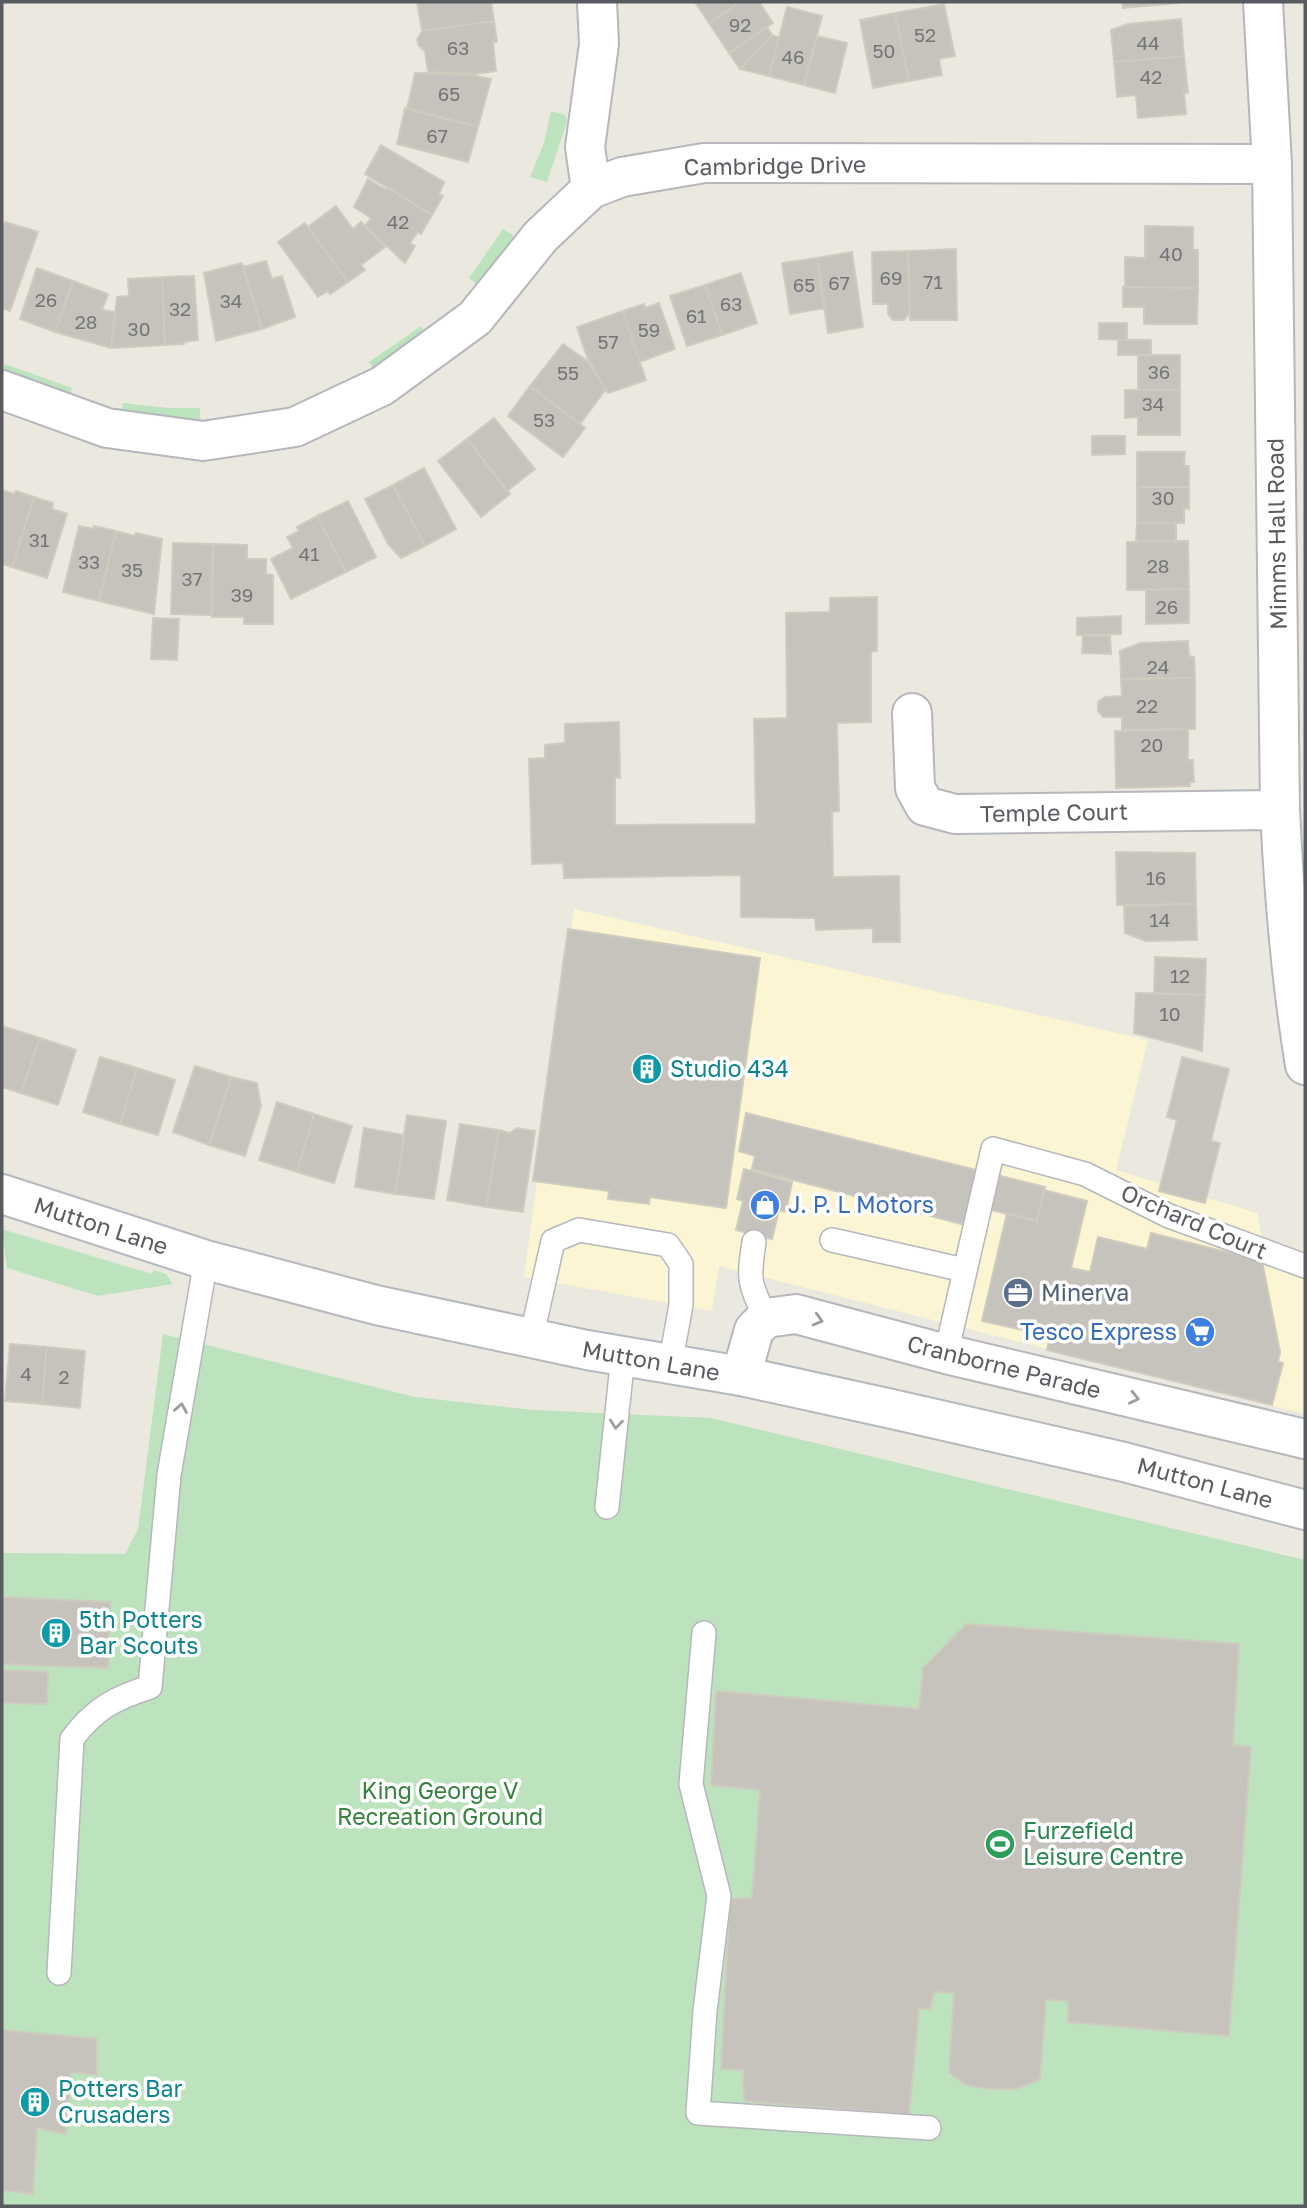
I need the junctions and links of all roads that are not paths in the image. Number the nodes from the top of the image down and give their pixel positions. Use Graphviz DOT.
graph roads {
  1 [pos="597,2"];
  2 [pos="1263,2"];
  3 [pos="1272,164"];
  4 [pos="591,189"];
  5 [pos="2,390"];
  6 [pos="912,713"];
  7 [pos="1280,810"];
  8 [pos="1295,911"];
  9 [pos="1305,1065"];
  10 [pos="2,1194"];
  11 [pos="832,1240"];
  12 [pos="754,1242"];
  13 [pos="205,1260"];
  14 [pos="1305,1266"];
  15 [pos="964,1270"];
  16 [pos="766,1318"];
  17 [pos="531,1339"];
  18 [pos="946,1354"];
  19 [pos="623,1356"];
  20 [pos="670,1364"];
  21 [pos="741,1376"];
  22 [pos="1305,1439"];
  23 [pos="607,1507"];
  24 [pos="1305,1510"];
  25 [pos="704,1633"];
  26 [pos="59,1973"];
  27 [pos="929,2128"];
  1 -- 4 [label="street"];
  2 -- 3 [label="street, Mimms Hall Road"];
  3 -- 4 [label="street, Cambridge Drive"];
  3 -- 7 [label="street, Mimms Hall Road"];
  4 -- 5 [label="street, Cambridge Drive"];
  6 -- 7 [label="street, Temple Court"];
  7 -- 8 [label="street, Mimms Hall Road"];
  8 -- 9 [label="street, Mimms Hall Road"];
  10 -- 13 [label="street, Mutton Lane"];
  11 -- 15 [label="lane"];
  12 -- 16 [label="lane"];
  13 -- 17 [label="street, Mutton Lane"];
  26 -- 13 [label="lane, one-way"];
  14 -- 15 [label="lane, Orchard Court"];
  15 -- 18 [label="lane"];
  16 -- 18 [label="street, Cranborne Parade, one-way"];
  16 -- 21 [label="street"];
  17 -- 19 [label="street, Mutton Lane"];
  17 -- 20 [label="lane"];
  18 -- 22 [label="street, Cranborne Parade, one-way"];
  19 -- 20 [label="street, Mutton Lane"];
  19 -- 23 [label="lane, one-way"];
  20 -- 21 [label="street, Mutton Lane"];
  21 -- 24 [label="street, Mutton Lane"];
  25 -- 27 [label="lane"];
}
